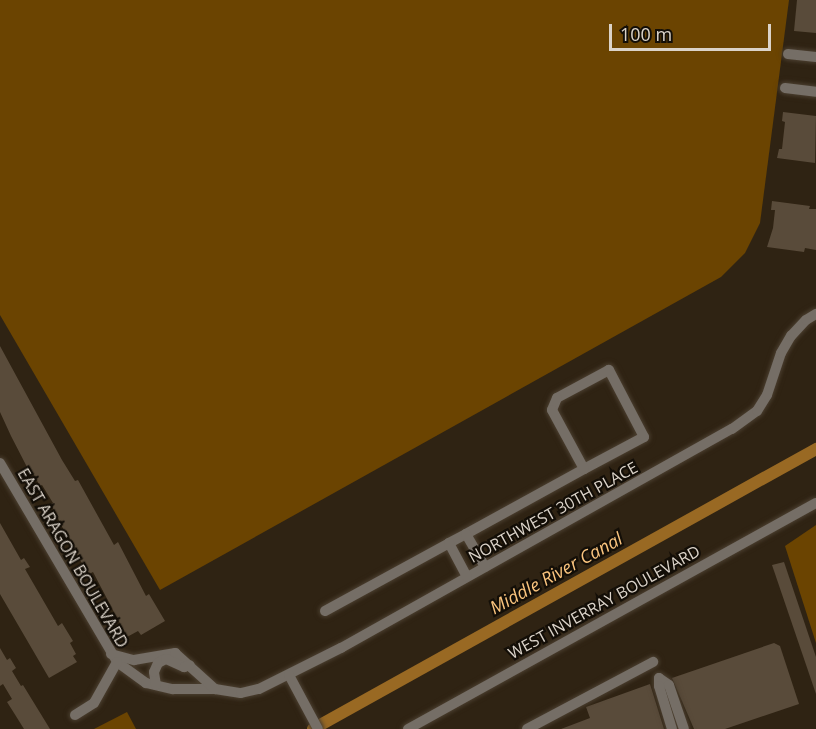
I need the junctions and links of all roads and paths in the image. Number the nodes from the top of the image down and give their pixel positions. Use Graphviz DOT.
graph roads {
  1 [pos="788,54"];
  2 [pos="816,57"];
  3 [pos="785,88"];
  4 [pos="816,92"];
  5 [pos="816,314"];
  6 [pos="0,463"];
  7 [pos="584,469"];
  8 [pos="816,503"];
  9 [pos="466,534"];
  10 [pos="449,543"];
  11 [pos="485,567"];
  12 [pos="467,577"];
  13 [pos="325,611"];
  14 [pos="114,658"];
  15 [pos="653,662"];
  16 [pos="190,665"];
  17 [pos="289,675"];
  18 [pos="156,685"];
  19 [pos="215,689"];
  20 [pos="259,689"];
  21 [pos="75,715"];
  22 [pos="540,726"];
  23 [pos="318,729"];
  24 [pos="408,729"];
  25 [pos="527,729"];
  26 [pos="672,729"];
  27 [pos="684,729"];
  1 -- 2 [label="street"];
  3 -- 4 [label="street"];
  5 -- 11 [label="street, NORTHWEST 30TH PLACE"];
  6 -- 14 [label="street, EAST ARAGON BOULEVARD"];
  7 -- 7 [label="street"];
  7 -- 9 [label="street"];
  8 -- 24 [label="street, WEST INVERRAY BOULEVARD"];
  9 -- 10 [label="street"];
  9 -- 11 [label="street"];
  10 -- 12 [label="street"];
  10 -- 13 [label="street"];
  11 -- 12 [label="street, NORTHWEST 30TH PLACE"];
  12 -- 17 [label="street, NORTHWEST 30TH PLACE"];
  14 -- 16 [label="street"];
  14 -- 18 [label="street, EAST ARAGON BOULEVARD"];
  14 -- 21 [label="street"];
  15 -- 22 [label="street"];
  16 -- 18 [label="street"];
  16 -- 19 [label="street"];
  17 -- 20 [label="street, NORTHWEST 30TH PLACE"];
  17 -- 23 [label="street"];
  18 -- 19 [label="street, EAST ARAGON BOULEVARD"];
  19 -- 20 [label="street, EAST ARAGON BOULEVARD"];
  22 -- 25 [label="street"];
  26 -- 27 [label="street"];
}
